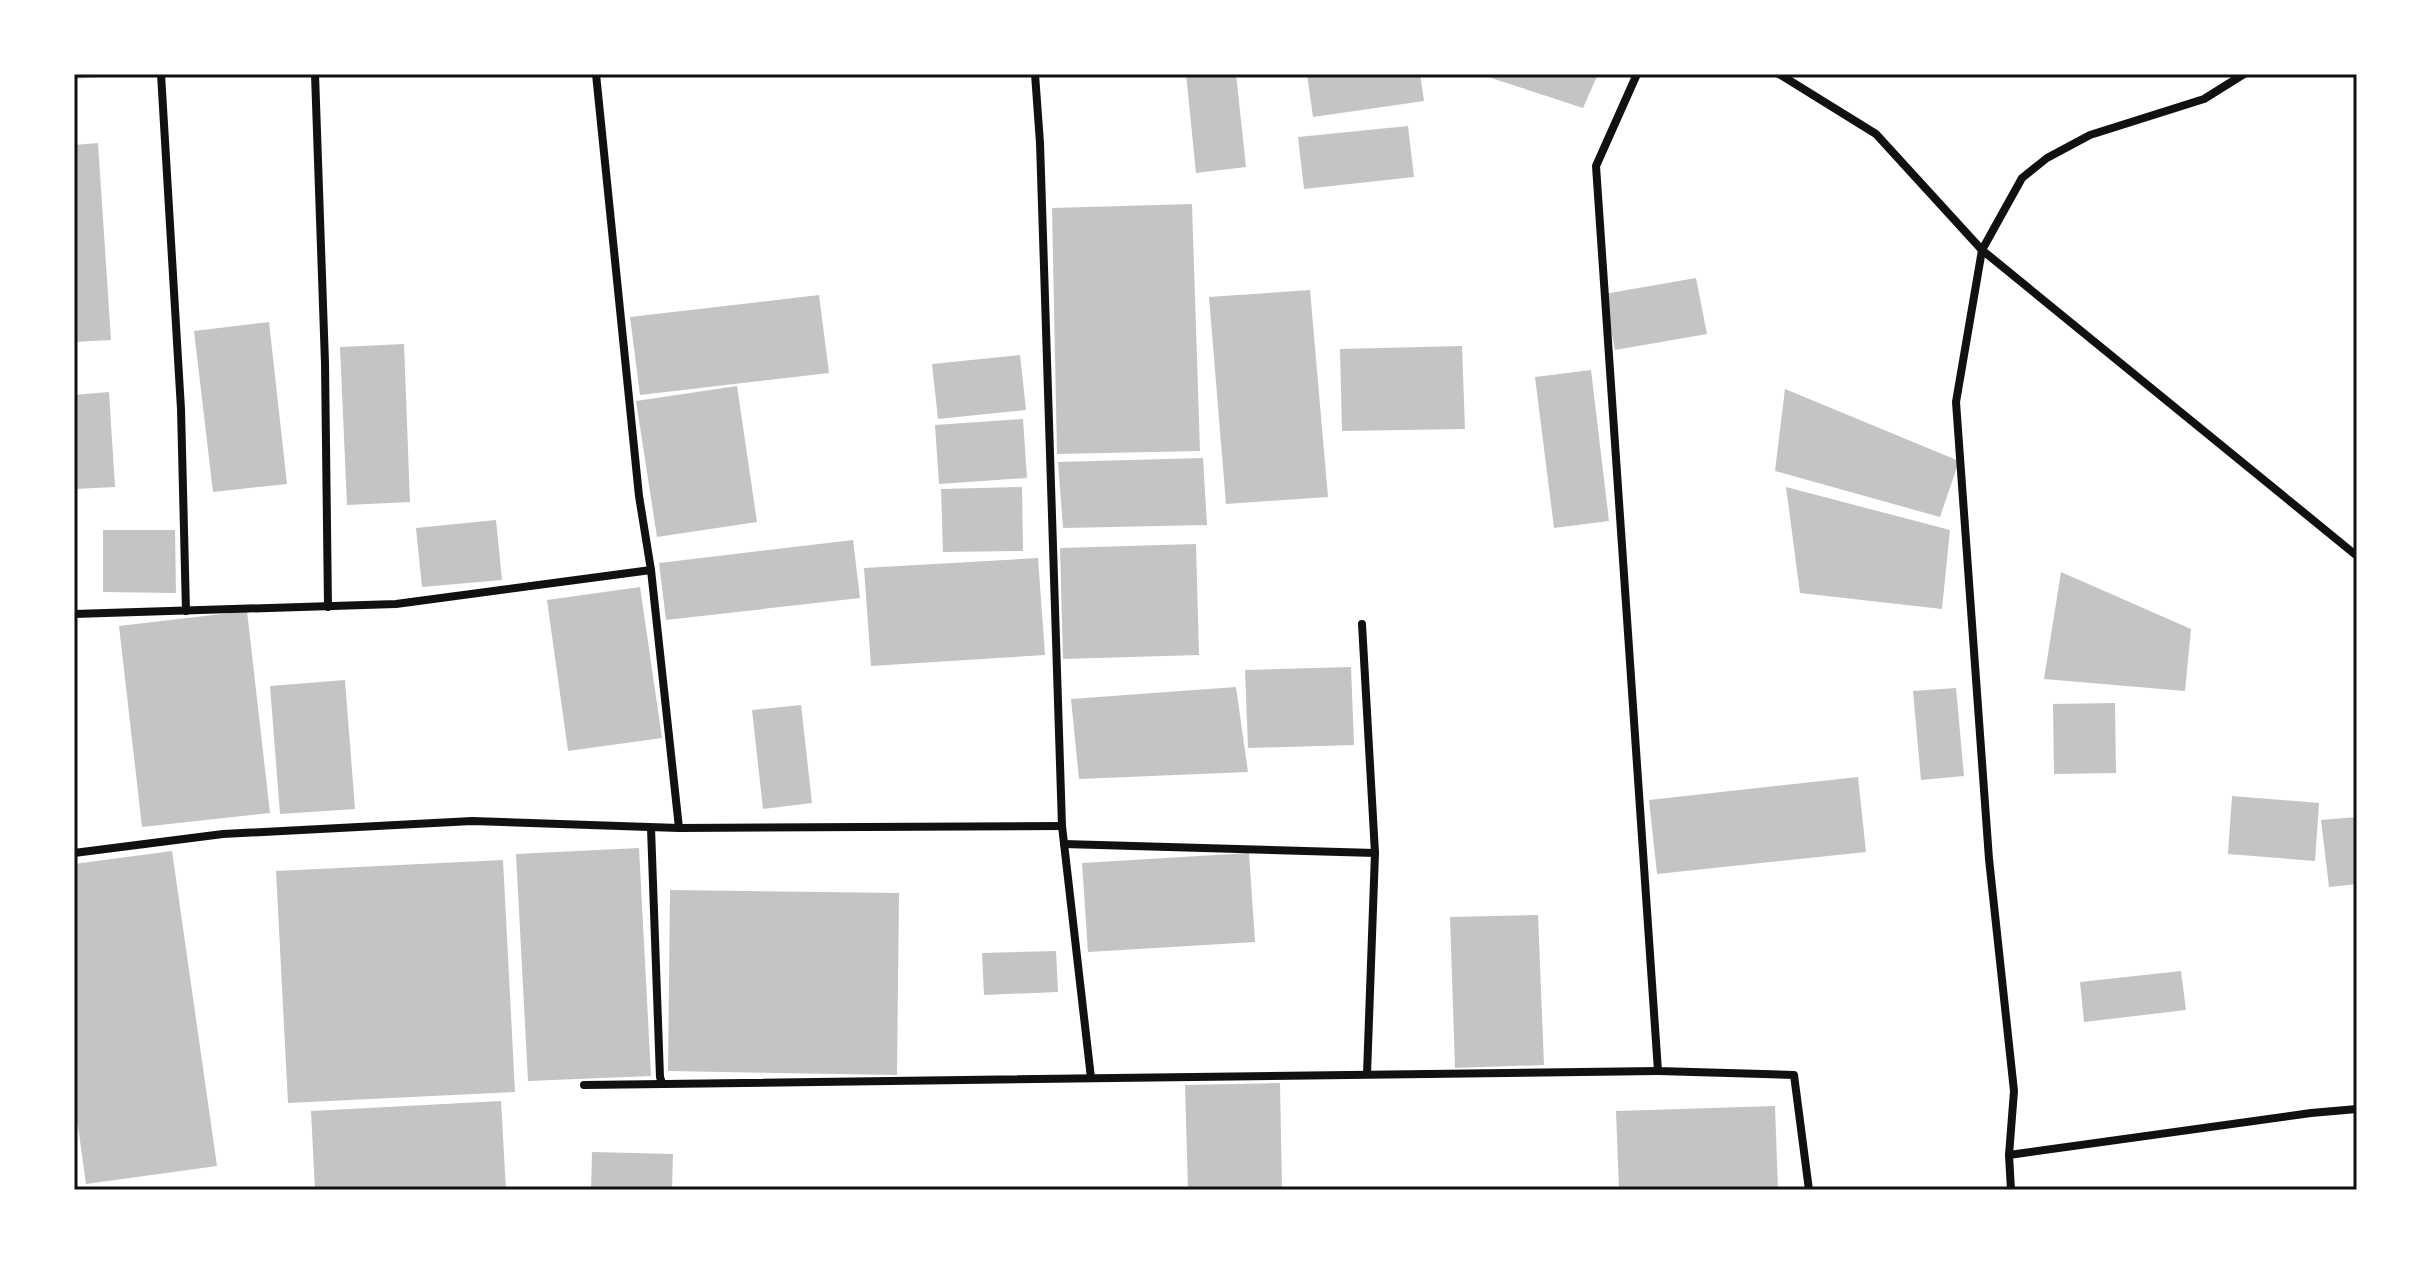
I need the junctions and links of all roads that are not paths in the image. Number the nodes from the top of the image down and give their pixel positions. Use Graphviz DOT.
graph roads {
  1 [pos="161,74"];
  2 [pos="315,74"];
  3 [pos="596,74"];
  4 [pos="1035,74"];
  5 [pos="1637,74"];
  6 [pos="1779,74"];
  7 [pos="2244,74"];
  8 [pos="1982,250"];
  9 [pos="2357,556"];
  10 [pos="651,570"];
  11 [pos="328,607"];
  12 [pos="186,611"];
  13 [pos="74,614"];
  14 [pos="1362,624"];
  15 [pos="1062,826"];
  16 [pos="651,828"];
  17 [pos="679,828"];
  18 [pos="1064,844"];
  19 [pos="74,853"];
  20 [pos="1375,853"];
  21 [pos="1658,1071"];
  22 [pos="1367,1074"];
  23 [pos="1091,1078"];
  24 [pos="662,1083"];
  25 [pos="584,1085"];
  26 [pos="2357,1109"];
  27 [pos="2009,1155"];
  28 [pos="1809,1190"];
  29 [pos="2011,1190"];
  1 -- 12 [label="street"];
  2 -- 11 [label="street"];
  3 -- 10 [label="street"];
  4 -- 15 [label="street"];
  5 -- 21 [label="street"];
  6 -- 8 [label="street"];
  7 -- 8 [label="street"];
  8 -- 9 [label="street"];
  8 -- 27 [label="street"];
  10 -- 11 [label="street"];
  10 -- 17 [label="street"];
  11 -- 12 [label="street"];
  12 -- 13 [label="street"];
  14 -- 20 [label="street"];
  15 -- 17 [label="street"];
  15 -- 18 [label="street"];
  16 -- 17 [label="street"];
  16 -- 19 [label="street"];
  16 -- 24 [label="street"];
  18 -- 20 [label="street"];
  18 -- 23 [label="street"];
  20 -- 22 [label="street"];
  21 -- 22 [label="street"];
  21 -- 28 [label="street"];
  22 -- 23 [label="street"];
  23 -- 24 [label="street"];
  24 -- 25 [label="street"];
  26 -- 27 [label="street"];
  27 -- 29 [label="street"];
}
